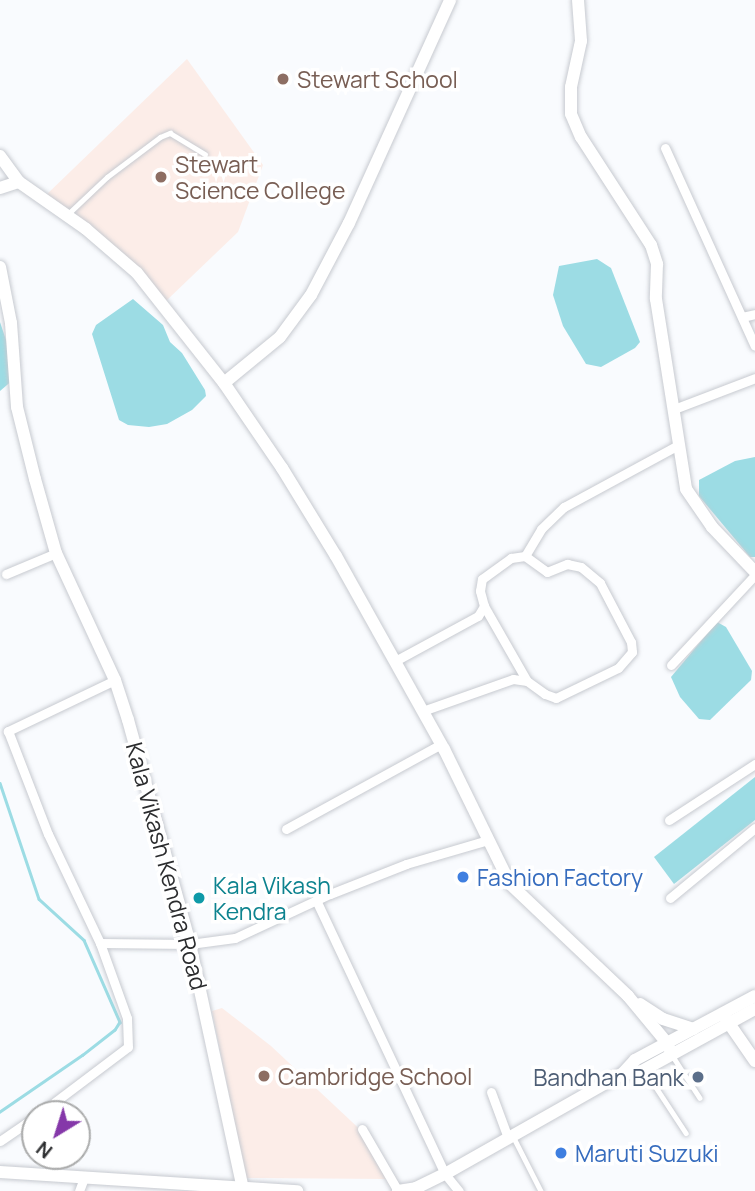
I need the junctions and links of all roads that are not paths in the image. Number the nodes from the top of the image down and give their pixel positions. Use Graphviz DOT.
graph roads {
  1 [pos="450,0"];
  2 [pos="578,0"];
  3 [pos="665,148"];
  4 [pos="205,154"];
  5 [pos="0,156"];
  6 [pos="19,182"];
  7 [pos="0,188"];
  8 [pos="66,215"];
  9 [pos="0,267"];
  10 [pos="755,314"];
  11 [pos="742,317"];
  12 [pos="755,346"];
  13 [pos="755,378"];
  14 [pos="223,383"];
  15 [pos="674,409"];
  16 [pos="677,445"];
  17 [pos="56,553"];
  18 [pos="525,556"];
  19 [pos="6,574"];
  20 [pos="755,574"];
  21 [pos="484,606"];
  22 [pos="394,661"];
  23 [pos="671,665"];
  24 [pos="115,680"];
  25 [pos="527,681"];
  26 [pos="422,711"];
  27 [pos="440,744"];
  28 [pos="755,764"];
  29 [pos="669,820"];
  30 [pos="286,828"];
  31 [pos="755,828"];
  32 [pos="488,840"];
  33 [pos="670,898"];
  34 [pos="316,900"];
  35 [pos="100,943"];
  36 [pos="190,944"];
  37 [pos="628,996"];
  38 [pos="755,996"];
  39 [pos="755,1009"];
  40 [pos="725,1018"];
  41 [pos="693,1029"];
  42 [pos="670,1049"];
  43 [pos="755,1061"];
  44 [pos="645,1070"];
  45 [pos="622,1074"];
  46 [pos="491,1092"];
  47 [pos="700,1098"];
  48 [pos="57,1100"];
  49 [pos="21,1126"];
  50 [pos="362,1129"];
  51 [pos="685,1133"];
  52 [pos="511,1137"];
  53 [pos="0,1141"];
  54 [pos="0,1172"];
  55 [pos="446,1174"];
  56 [pos="84,1178"];
  57 [pos="243,1189"];
  58 [pos="79,1191"];
  59 [pos="297,1191"];
  60 [pos="398,1191"];
  61 [pos="459,1191"];
  62 [pos="541,1191"];
  1 -- 14 [label="main road"];
  2 -- 15 [label="main road"];
  3 -- 11 [label="street"];
  4 -- 8 [label="lane"];
  5 -- 6 [label="main road"];
  6 -- 7 [label="main road"];
  6 -- 8 [label="main road"];
  8 -- 14 [label="main road"];
  9 -- 17 [label="main road, Kala Vikash Kendra Road"];
  10 -- 11 [label="street"];
  11 -- 12 [label="street"];
  13 -- 15 [label="street"];
  14 -- 22 [label="main road"];
  15 -- 16 [label="main road"];
  16 -- 18 [label="street"];
  16 -- 20 [label="main road"];
  17 -- 19 [label="street"];
  17 -- 24 [label="main road, Kala Vikash Kendra Road"];
  18 -- 21 [label="street"];
  18 -- 25 [label="street"];
  20 -- 23 [label="street"];
  21 -- 22 [label="street"];
  21 -- 25 [label="street"];
  22 -- 26 [label="main road"];
  24 -- 35 [label="street"];
  24 -- 36 [label="main road, Kala Vikash Kendra Road"];
  25 -- 26 [label="street"];
  26 -- 27 [label="main road"];
  27 -- 30 [label="street"];
  27 -- 32 [label="main road"];
  28 -- 29 [label="street"];
  31 -- 33 [label="street"];
  32 -- 34 [label="street"];
  32 -- 37 [label="main road"];
  34 -- 36 [label="street"];
  34 -- 55 [label="street"];
  35 -- 36 [label="street"];
  35 -- 48 [label="street"];
  36 -- 57 [label="main road, Kala Vikash Kendra Road"];
  37 -- 41 [label="main road"];
  37 -- 42 [label="main road"];
  38 -- 40 [label="main road"];
  39 -- 40 [label="main road"];
  40 -- 41 [label="main road"];
  40 -- 42 [label="main road"];
  40 -- 43 [label="main road"];
  41 -- 42 [label="main road"];
  42 -- 44 [label="main road"];
  42 -- 45 [label="main road"];
  42 -- 47 [label="lane"];
  44 -- 45 [label="main road"];
  44 -- 51 [label="lane"];
  45 -- 52 [label="main road"];
  46 -- 52 [label="street"];
  49 -- 53 [label="street"];
  50 -- 60 [label="street"];
  52 -- 55 [label="main road"];
  52 -- 62 [label="lane"];
  54 -- 56 [label="main road"];
  55 -- 60 [label="main road"];
  55 -- 61 [label="street"];
  56 -- 57 [label="main road"];
  56 -- 58 [label="street"];
  57 -- 59 [label="main road"];
}
